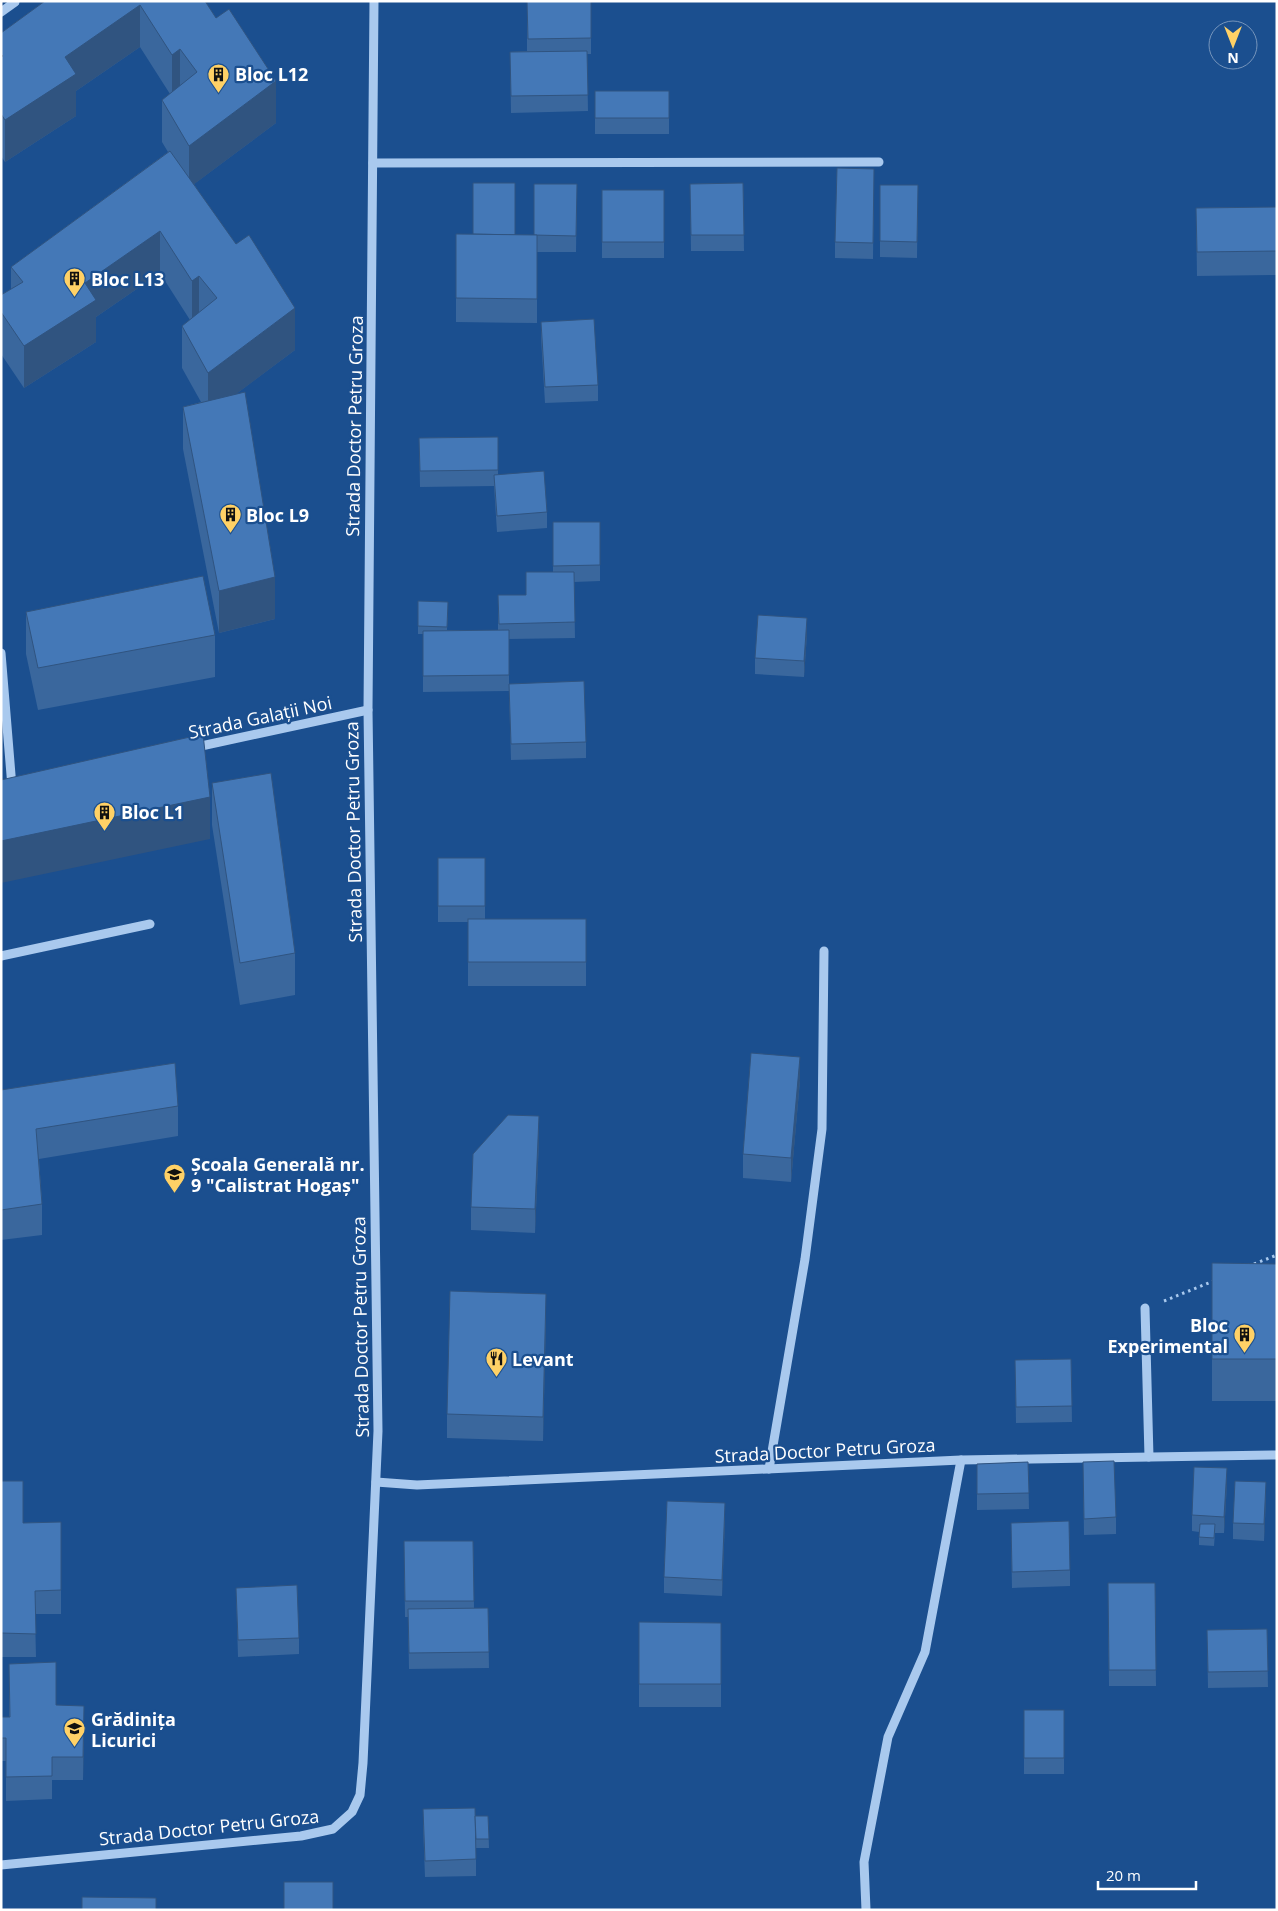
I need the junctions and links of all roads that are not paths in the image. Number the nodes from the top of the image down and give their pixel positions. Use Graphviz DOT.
graph roads {
  1 [pos="374,1"];
  2 [pos="15,2"];
  3 [pos="1,12"];
  4 [pos="879,162"];
  5 [pos="373,163"];
  6 [pos="1,653"];
  7 [pos="368,710"];
  8 [pos="185,749"];
  9 [pos="22,785"];
  10 [pos="12,787"];
  11 [pos="1,789"];
  12 [pos="150,924"];
  13 [pos="824,951"];
  14 [pos="1,956"];
  15 [pos="1145,1308"];
  16 [pos="1277,1455"];
  17 [pos="1149,1457"];
  18 [pos="961,1460"];
  19 [pos="769,1469"];
  20 [pos="376,1482"];
  21 [pos="1,1865"];
  22 [pos="866,1910"];
  1 -- 5 [label="street, Strada Doctor Petru Groza"];
  2 -- 3 [label="street"];
  4 -- 5 [label="street"];
  5 -- 7 [label="street, Strada Doctor Petru Groza"];
  6 -- 10 [label="street"];
  7 -- 8 [label="street, Strada Galații Noi"];
  7 -- 20 [label="street, Strada Doctor Petru Groza"];
  9 -- 10 [label="street"];
  10 -- 11 [label="street"];
  12 -- 14 [label="street"];
  13 -- 19 [label="street"];
  15 -- 17 [label="street"];
  16 -- 17 [label="street, Strada Doctor Petru Groza"];
  17 -- 18 [label="street, Strada Doctor Petru Groza"];
  18 -- 19 [label="street, Strada Doctor Petru Groza"];
  18 -- 22 [label="street"];
  19 -- 20 [label="street, Strada Doctor Petru Groza"];
  20 -- 21 [label="street, Strada Doctor Petru Groza"];
}
